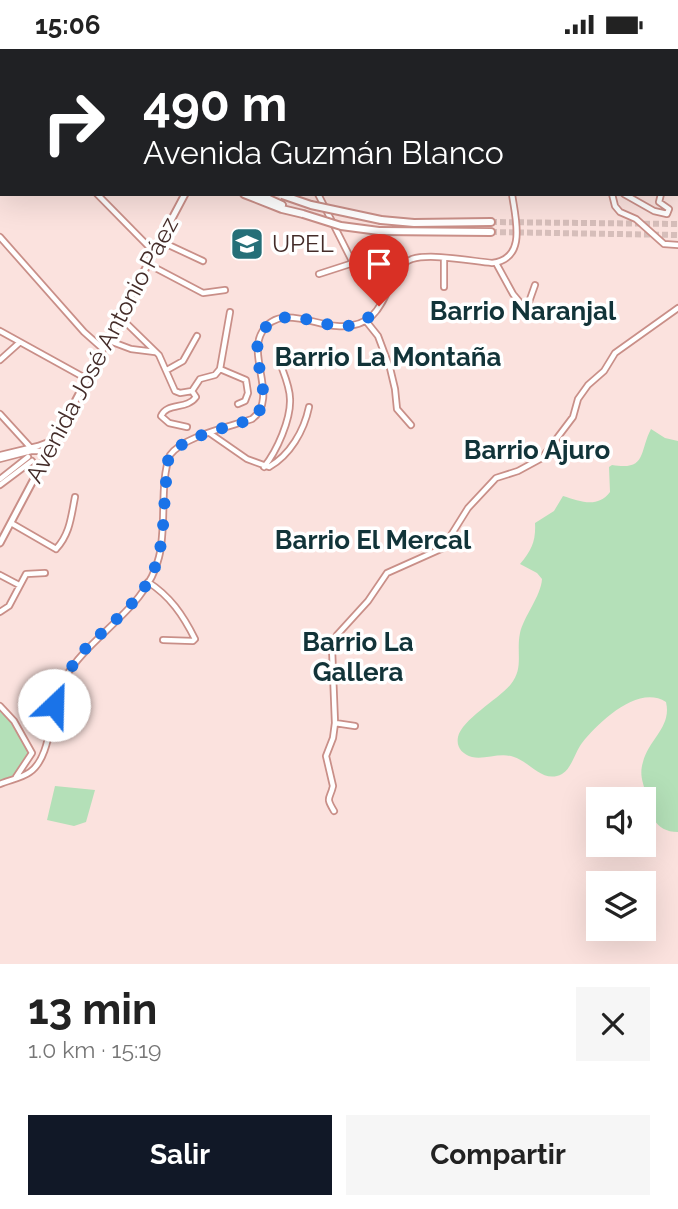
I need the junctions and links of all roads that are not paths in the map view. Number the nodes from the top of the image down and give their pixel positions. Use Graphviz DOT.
graph roads {
  1 [pos="99,196"];
  2 [pos="184,196"];
  3 [pos="249,196"];
  4 [pos="262,196"];
  5 [pos="285,196"];
  6 [pos="319,196"];
  7 [pos="512,196"];
  8 [pos="612,196"];
  9 [pos="628,196"];
  10 [pos="660,196"];
  11 [pos="303,214"];
  12 [pos="491,222"];
  13 [pos="491,232"];
  14 [pos="0,237"];
  15 [pos="160,241"];
  16 [pos="678,246"];
  17 [pos="154,252"];
  18 [pos="444,259"];
  19 [pos="203,261"];
  20 [pos="496,263"];
  21 [pos="148,264"];
  22 [pos="319,274"];
  23 [pos="535,285"];
  24 [pos="444,288"];
  25 [pos="225,290"];
  26 [pos="678,308"];
  27 [pos="230,312"];
  28 [pos="120,317"];
  29 [pos="366,321"];
  30 [pos="0,331"];
  31 [pos="139,336"];
  32 [pos="197,336"];
  33 [pos="107,339"];
  34 [pos="19,343"];
  35 [pos="102,348"];
  36 [pos="131,349"];
  37 [pos="156,352"];
  38 [pos="0,360"];
  39 [pos="279,360"];
  40 [pos="219,369"];
  41 [pos="167,370"];
  42 [pos="86,379"];
  43 [pos="192,391"];
  44 [pos="238,404"];
  45 [pos="309,407"];
  46 [pos="0,414"];
  47 [pos="411,425"];
  48 [pos="187,427"];
  49 [pos="210,433"];
  50 [pos="55,439"];
  51 [pos="31,448"];
  52 [pos="49,451"];
  53 [pos="18,454"];
  54 [pos="0,457"];
  55 [pos="30,459"];
  56 [pos="264,467"];
  57 [pos="34,478"];
  58 [pos="0,479"];
  59 [pos="0,485"];
  60 [pos="75,497"];
  61 [pos="11,523"];
  62 [pos="455,530"];
  63 [pos="0,544"];
  64 [pos="416,546"];
  65 [pos="45,573"];
  66 [pos="0,575"];
  67 [pos="148,582"];
  68 [pos="19,585"];
  69 [pos="0,612"];
  70 [pos="163,640"];
  71 [pos="0,706"];
  72 [pos="335,723"];
  73 [pos="355,726"];
  74 [pos="16,778"];
  75 [pos="0,784"];
  76 [pos="334,811"];
  1 -- 17 [label="street"];
  2 -- 15 [label="main road, Avenida José Antonio Páez"];
  3 -- 11 [label="highway"];
  4 -- 11 [label="highway"];
  5 -- 12 [label="highway, bridge"];
  6 -- 22 [label="street"];
  7 -- 20 [label="street"];
  8 -- 16 [label="street"];
  9 -- 10 [label="street"];
  11 -- 13 [label="highway, bridge"];
  14 -- 35 [label="street"];
  15 -- 17 [label="main road, Avenida José Antonio Páez"];
  15 -- 19 [label="street"];
  17 -- 21 [label="main road, Avenida José Antonio Páez"];
  18 -- 20 [label="street"];
  18 -- 24 [label="street"];
  18 -- 29 [label="street"];
  20 -- 23 [label="street"];
  21 -- 25 [label="street"];
  21 -- 28 [label="main road, Avenida José Antonio Páez"];
  26 -- 62 [label="street"];
  27 -- 40 [label="street"];
  28 -- 31 [label="street"];
  28 -- 33 [label="main road, Avenida José Antonio Páez"];
  29 -- 47 [label="street"];
  29 -- 49 [label="street"];
  30 -- 34 [label="street"];
  31 -- 36 [label="street"];
  31 -- 37 [label="street"];
  32 -- 41 [label="street"];
  33 -- 35 [label="main road, Avenida José Antonio Páez"];
  33 -- 36 [label="street"];
  34 -- 38 [label="street"];
  34 -- 42 [label="street"];
  35 -- 42 [label="main road, Avenida José Antonio Páez"];
  36 -- 37 [label="street"];
  37 -- 41 [label="street"];
  39 -- 56 [label="street"];
  40 -- 43 [label="street"];
  40 -- 44 [label="street"];
  41 -- 43 [label="street"];
  42 -- 50 [label="main road, Avenida José Antonio Páez"];
  43 -- 48 [label="street"];
  45 -- 56 [label="street"];
  46 -- 51 [label="street"];
  49 -- 56 [label="street"];
  49 -- 67 [label="street"];
  50 -- 51 [label="street"];
  50 -- 52 [label="main road, Avenida José Antonio Páez"];
  51 -- 54 [label="street"];
  52 -- 53 [label="street"];
  52 -- 57 [label="main road, Avenida José Antonio Páez"];
  53 -- 54 [label="street"];
  53 -- 55 [label="street"];
  55 -- 57 [label="street"];
  55 -- 58 [label="street"];
  55 -- 59 [label="street"];
  57 -- 61 [label="main road, Avenida José Antonio Páez"];
  60 -- 61 [label="street"];
  61 -- 63 [label="main road, Avenida José Antonio Páez"];
  62 -- 64 [label="street"];
  62 -- 72 [label="street"];
  65 -- 68 [label="street"];
  66 -- 68 [label="street"];
  67 -- 70 [label="street"];
  67 -- 74 [label="street"];
  68 -- 69 [label="street"];
  71 -- 74 [label="street"];
  72 -- 73 [label="street"];
  72 -- 76 [label="street"];
  74 -- 75 [label="street"];
}
